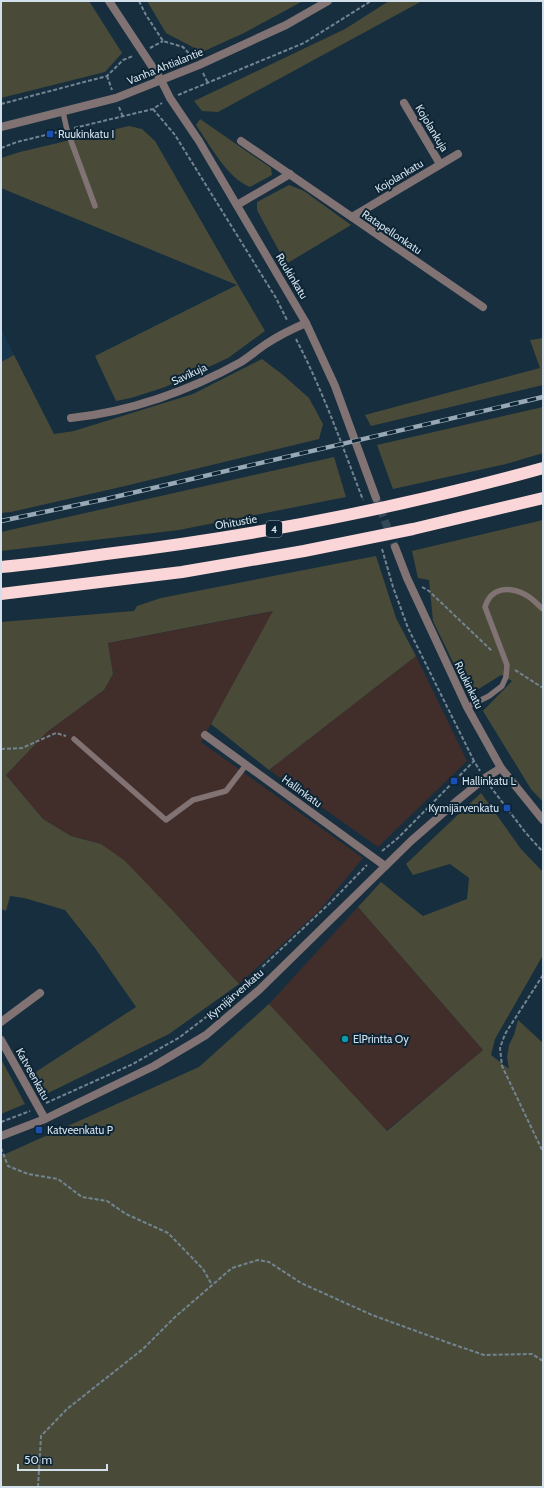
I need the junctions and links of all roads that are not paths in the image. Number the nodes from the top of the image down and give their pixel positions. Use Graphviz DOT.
graph roads {
  1 [pos="109,1"];
  2 [pos="328,1"];
  3 [pos="161,80"];
  4 [pos="404,103"];
  5 [pos="63,112"];
  6 [pos="1,127"];
  7 [pos="241,142"];
  8 [pos="458,154"];
  9 [pos="440,164"];
  10 [pos="290,174"];
  11 [pos="237,205"];
  12 [pos="95,206"];
  13 [pos="352,217"];
  14 [pos="483,307"];
  15 [pos="306,323"];
  16 [pos="71,418"];
  17 [pos="543,468"];
  18 [pos="376,498"];
  19 [pos="543,498"];
  20 [pos="395,547"];
  21 [pos="1,567"];
  22 [pos="1,594"];
  23 [pos="543,609"];
  24 [pos="467,707"];
  25 [pos="205,734"];
  26 [pos="74,739"];
  27 [pos="246,764"];
  28 [pos="501,768"];
  29 [pos="543,820"];
  30 [pos="385,866"];
  31 [pos="40,993"];
  32 [pos="1,1022"];
  33 [pos="1,1040"];
  34 [pos="45,1119"];
  35 [pos="1,1136"];
  1 -- 3 [label="street, Ruukinkatu"];
  2 -- 3 [label="street, Vanha Ahtialantie"];
  3 -- 5 [label="street, Vanha Ahtialantie"];
  3 -- 11 [label="street, Ruukinkatu"];
  4 -- 9 [label="street, Kojolankuja"];
  5 -- 6 [label="street, Vanha Ahtialantie"];
  5 -- 12 [label="lane"];
  7 -- 10 [label="street, Ratapellonkatu"];
  8 -- 9 [label="street, Kojolankatu"];
  9 -- 13 [label="street, Kojolankatu"];
  10 -- 11 [label="street"];
  10 -- 13 [label="street, Ratapellonkatu"];
  11 -- 15 [label="street, Ruukinkatu"];
  13 -- 14 [label="street, Ratapellonkatu"];
  15 -- 16 [label="street, Savikuja"];
  15 -- 18 [label="street, Ruukinkatu"];
  17 -- 21 [label="highway, Ohitustie / 4"];
  19 -- 22 [label="highway"];
  20 -- 24 [label="street, Ruukinkatu"];
  23 -- 24 [label="lane"];
  24 -- 28 [label="street, Ruukinkatu"];
  25 -- 27 [label="street, Hallinkatu"];
  26 -- 27 [label="lane"];
  27 -- 30 [label="street, Hallinkatu"];
  28 -- 29 [label="street, Ruukinkatu"];
  28 -- 30 [label="street, Kymijärvenkatu"];
  30 -- 34 [label="street, Kymijärvenkatu"];
  31 -- 32 [label="street"];
  33 -- 34 [label="street, Katveenkatu"];
  34 -- 35 [label="street, Kymijärvenkatu"];
}
